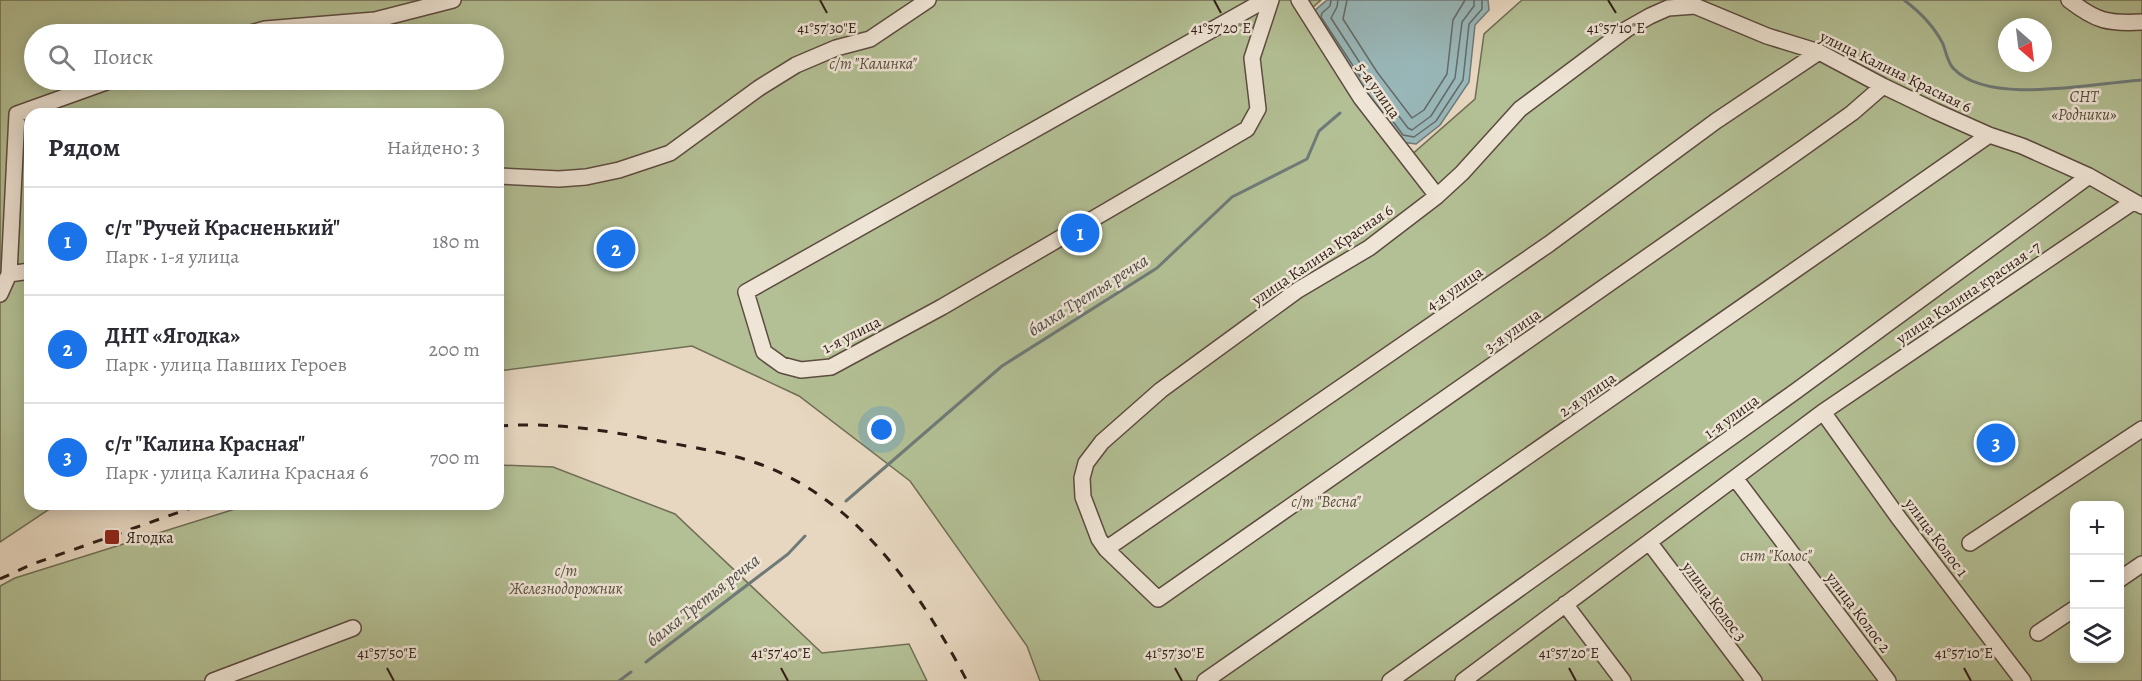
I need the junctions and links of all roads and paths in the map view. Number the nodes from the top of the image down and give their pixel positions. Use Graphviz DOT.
graph roads {
  1 [pos="453,0"];
  2 [pos="928,0"];
  3 [pos="1264,0"];
  4 [pos="1271,0"];
  5 [pos="1299,0"];
  6 [pos="2069,0"];
  7 [pos="2142,22"];
  8 [pos="326,24"];
  9 [pos="1819,52"];
  10 [pos="1883,86"];
  11 [pos="84,90"];
  12 [pos="34,108"];
  13 [pos="24,111"];
  14 [pos="1989,135"];
  15 [pos="504,176"];
  16 [pos="2089,176"];
  17 [pos="1437,196"];
  18 [pos="2138,204"];
  19 [pos="24,272"];
  20 [pos="9,274"];
  21 [pos="0,294"];
  22 [pos="1823,412"];
  23 [pos="2142,429"];
  24 [pos="1735,478"];
  25 [pos="1648,542"];
  26 [pos="1970,543"];
  27 [pos="1106,549"];
  28 [pos="2142,564"];
  29 [pos="2124,576"];
  30 [pos="1565,604"];
  31 [pos="2070,612"];
  32 [pos="353,628"];
  33 [pos="2038,633"];
  34 [pos="1480,668"];
  35 [pos="213,681"];
  36 [pos="1205,681"];
  37 [pos="1390,681"];
  38 [pos="1463,681"];
  39 [pos="1490,681"];
  40 [pos="1623,681"];
  41 [pos="1754,681"];
  42 [pos="1888,681"];
  43 [pos="2024,681"];
  1 -- 8 [label="street"];
  2 -- 15 [label="street"];
  3 -- 4 [label="street, 1-я улица"];
  5 -- 17 [label="street, 5-я улица"];
  6 -- 7 [label="street"];
  9 -- 10 [label="street, улица Калина Красная 6"];
  9 -- 17 [label="street, улица Калина Красная 6"];
  9 -- 27 [label="street, 4-я улица"];
  10 -- 14 [label="street, улица Калина Красная 6"];
  10 -- 27 [label="street, 3-я улица"];
  11 -- 12 [label="street"];
  13 -- 20 [label="street"];
  14 -- 16 [label="street, улица Калина Красная 6"];
  14 -- 36 [label="street, 2-я улица"];
  16 -- 18 [label="street, улица Калина Красная 6"];
  16 -- 37 [label="street, 1-я улица"];
  17 -- 27 [label="street, улица Калина Красная 6"];
  18 -- 22 [label="street, улица Калина красная -7"];
  19 -- 20 [label="street"];
  20 -- 21 [label="street"];
  22 -- 24 [label="street"];
  22 -- 43 [label="street, улица Колос 1"];
  23 -- 26 [label="street"];
  24 -- 25 [label="street"];
  24 -- 42 [label="street, улица Колос 2"];
  25 -- 30 [label="street"];
  25 -- 41 [label="street, улица Колос 3"];
  28 -- 29 [label="street"];
  30 -- 34 [label="street"];
  30 -- 40 [label="street"];
  31 -- 33 [label="street"];
  32 -- 35 [label="street"];
  34 -- 38 [label="street"];
  34 -- 39 [label="street"];
}
